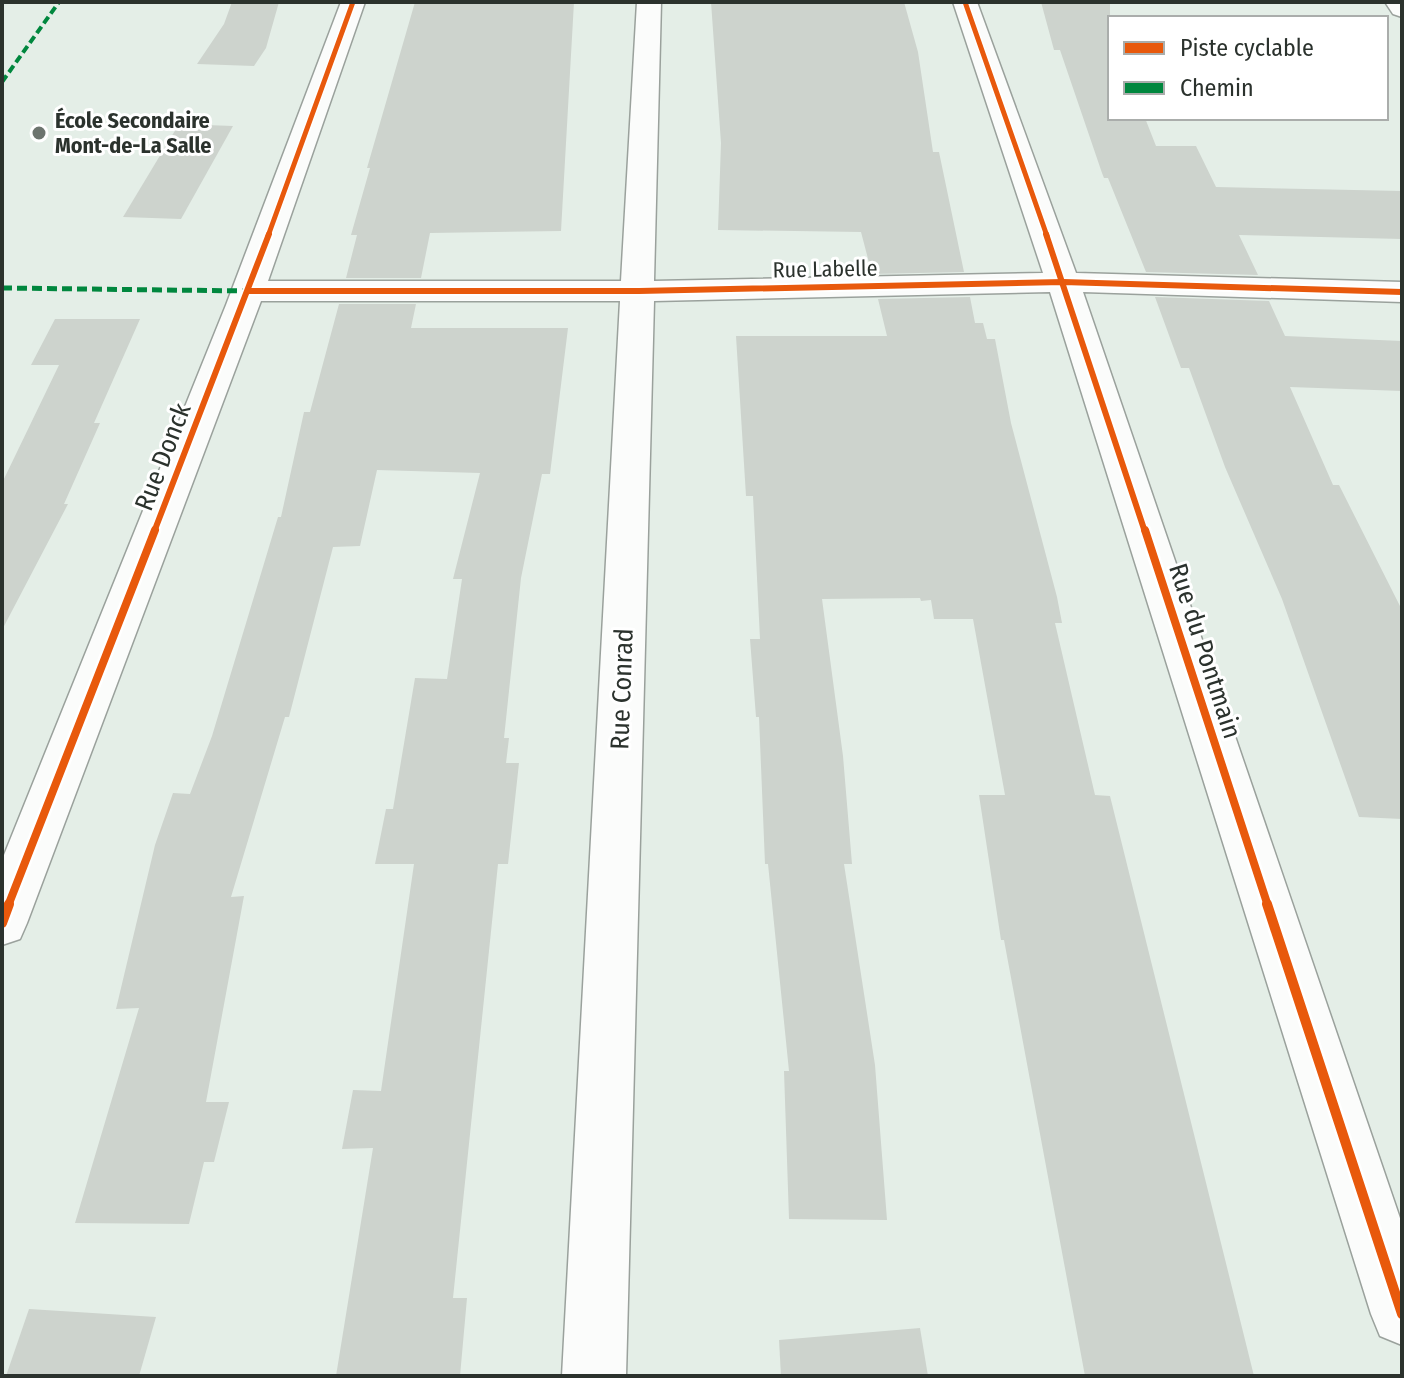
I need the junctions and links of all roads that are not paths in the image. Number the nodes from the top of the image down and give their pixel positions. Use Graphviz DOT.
graph roads {
  1 [pos="353,2"];
  2 [pos="649,2"];
  3 [pos="965,2"];
  4 [pos="1397,2"];
  5 [pos="1402,9"];
  6 [pos="1063,282"];
  7 [pos="249,291"];
  8 [pos="639,291"];
  9 [pos="1402,292"];
  10 [pos="2,923"];
  11 [pos="1402,1314"];
  12 [pos="594,1376"];
  1 -- 7 [label="street, Rue Donck"];
  2 -- 8 [label="street, Rue Conrad"];
  3 -- 6 [label="street, Rue du Pontmain"];
  4 -- 5 [label="street"];
  6 -- 8 [label="street, Rue Labelle"];
  6 -- 9 [label="street, Rue Labelle"];
  6 -- 11 [label="street, Rue du Pontmain"];
  7 -- 8 [label="street, Rue Labelle"];
  7 -- 10 [label="street, Rue Donck"];
  8 -- 12 [label="street, Rue Conrad"];
}
